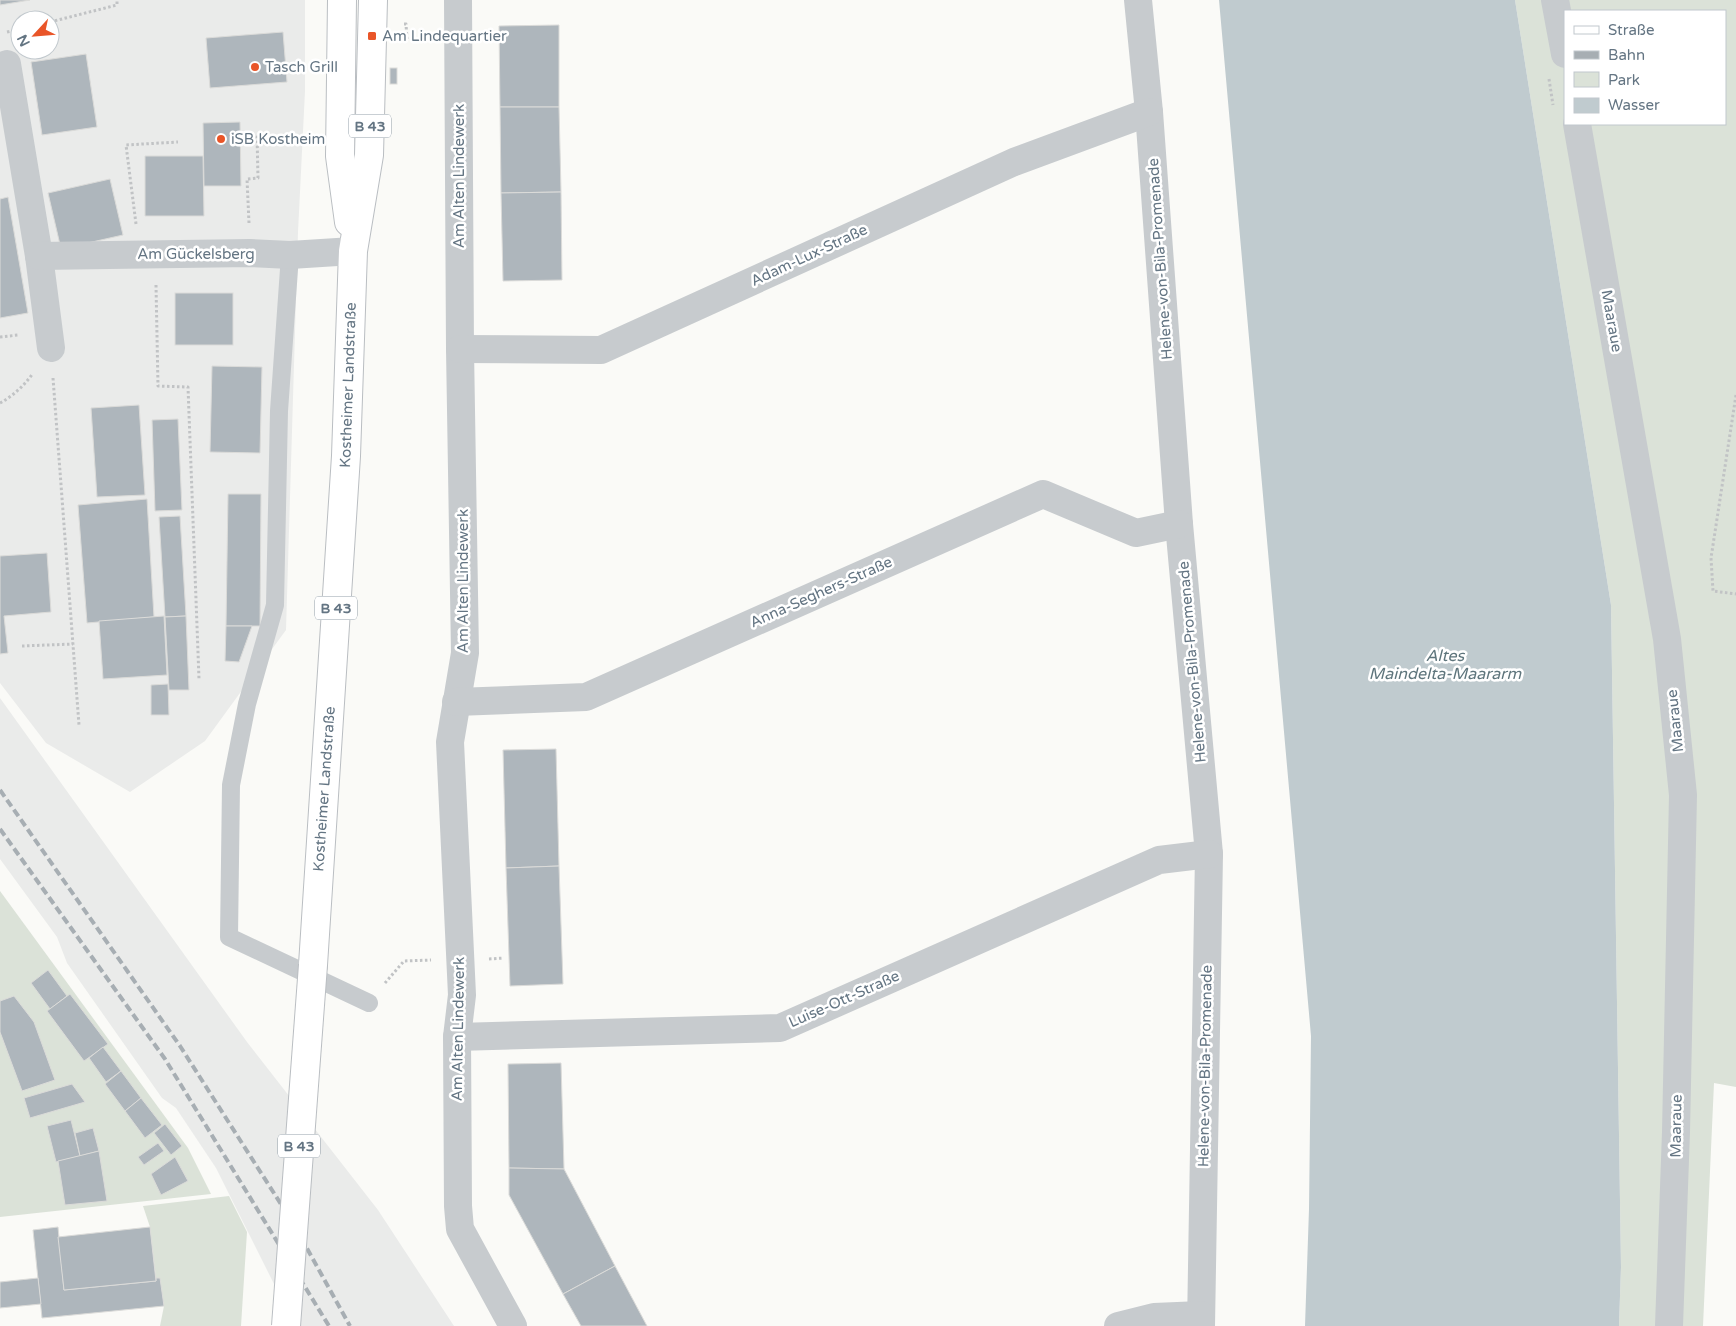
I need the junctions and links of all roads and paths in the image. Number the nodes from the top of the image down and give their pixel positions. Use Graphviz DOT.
graph roads {
  1 [pos="117,0"];
  2 [pos="342,0"];
  3 [pos="373,0"];
  4 [pos="458,0"];
  5 [pos="1138,0"];
  6 [pos="1555,0"];
  7 [pos="60,20"];
  8 [pos="397,24"];
  9 [pos="458,40"];
  10 [pos="1556,62"];
  11 [pos="7,64"];
  12 [pos="1553,108"];
  13 [pos="1149,112"];
  14 [pos="1577,125"];
  15 [pos="257,134"];
  16 [pos="178,142"];
  17 [pos="353,251"];
  18 [pos="250,253"];
  19 [pos="148,254"];
  20 [pos="290,255"];
  21 [pos="39,256"];
  22 [pos="50,348"];
  23 [pos="460,349"];
  24 [pos="1736,395"];
  25 [pos="0,403"];
  26 [pos="1180,524"];
  27 [pos="1736,594"];
  28 [pos="73,644"];
  29 [pos="22,646"];
  30 [pos="199,680"];
  31 [pos="456,702"];
  32 [pos="79,725"];
  33 [pos="1209,854"];
  34 [pos="460,959"];
  35 [pos="369,1003"];
  36 [pos="457,1038"];
  37 [pos="1201,1321"];
  38 [pos="286,1326"];
  39 [pos="513,1326"];
  40 [pos="1118,1326"];
  41 [pos="1669,1326"];
  1 -- 7 [label="path"];
  2 -- 17 [label="main road, Kostheimer Landstraße / B 43"];
  3 -- 17 [label="main road, Kostheimer Landstraße / B 43"];
  4 -- 9 [label="street, Am Alten Lindewerk"];
  5 -- 13 [label="street, Helene-von-Bila-Promenade"];
  6 -- 10 [label="street"];
  8 -- 9 [label="path"];
  9 -- 23 [label="street, Am Alten Lindewerk"];
  10 -- 12 [label="path"];
  11 -- 21 [label="street"];
  13 -- 23 [label="street, Adam-Lux-Straße"];
  13 -- 26 [label="street, Helene-von-Bila-Promenade"];
  14 -- 41 [label="street, Maaraue"];
  15 -- 18 [label="path"];
  16 -- 19 [label="path"];
  17 -- 20 [label="street, Am Gückelsberg"];
  17 -- 38 [label="main road, Kostheimer Landstraße / B 43, bridge"];
  18 -- 19 [label="street, Am Gückelsberg"];
  18 -- 20 [label="street, Am Gückelsberg"];
  19 -- 21 [label="street, Am Gückelsberg"];
  19 -- 30 [label="path"];
  20 -- 35 [label="lane"];
  21 -- 22 [label="street"];
  22 -- 25 [label="path"];
  22 -- 28 [label="path"];
  23 -- 31 [label="street, Am Alten Lindewerk"];
  24 -- 27 [label="path"];
  26 -- 31 [label="street, Anna-Seghers-Straße"];
  26 -- 33 [label="street, Helene-von-Bila-Promenade"];
  28 -- 29 [label="path"];
  28 -- 32 [label="path"];
  31 -- 34 [label="street, Am Alten Lindewerk"];
  33 -- 36 [label="street, Luise-Ott-Straße"];
  33 -- 37 [label="street, Helene-von-Bila-Promenade"];
  34 -- 35 [label="path"];
  34 -- 36 [label="street, Am Alten Lindewerk"];
  36 -- 39 [label="street, Am Alten Lindewerk"];
  37 -- 40 [label="street"];
}
